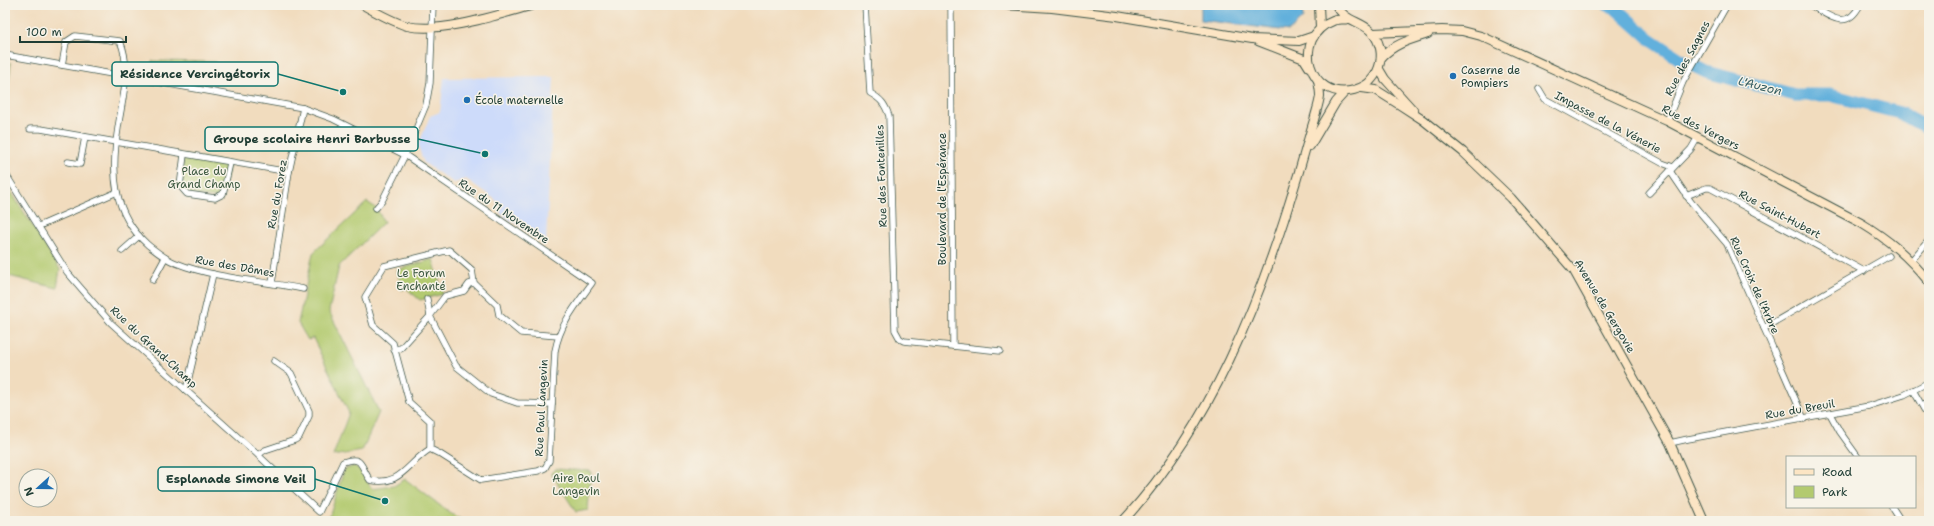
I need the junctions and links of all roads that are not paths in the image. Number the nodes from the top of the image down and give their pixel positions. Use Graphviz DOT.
graph roads {
  1 [pos="362,5"];
  2 [pos="433,5"];
  3 [pos="531,5"];
  4 [pos="865,5"];
  5 [pos="950,5"];
  6 [pos="1005,5"];
  7 [pos="1320,5"];
  8 [pos="1336,5"];
  9 [pos="1727,5"];
  10 [pos="1810,5"];
  11 [pos="1860,5"];
  12 [pos="1348,19"];
  13 [pos="433,27"];
  14 [pos="1320,28"];
  15 [pos="1442,30"];
  16 [pos="1373,33"];
  17 [pos="1314,36"];
  18 [pos="1252,38"];
  19 [pos="5,55"];
  20 [pos="1381,58"];
  21 [pos="62,65"];
  22 [pos="1310,69"];
  23 [pos="1379,69"];
  24 [pos="126,76"];
  25 [pos="1318,81"];
  26 [pos="1362,88"];
  27 [pos="1539,89"];
  28 [pos="1345,92"];
  29 [pos="303,108"];
  30 [pos="1423,120"];
  31 [pos="1667,121"];
  32 [pos="30,129"];
  33 [pos="85,137"];
  34 [pos="1698,137"];
  35 [pos="116,142"];
  36 [pos="184,155"];
  37 [pos="405,156"];
  38 [pos="68,162"];
  39 [pos="230,163"];
  40 [pos="1302,163"];
  41 [pos="1671,169"];
  42 [pos="289,172"];
  43 [pos="5,173"];
  44 [pos="117,192"];
  45 [pos="1649,193"];
  46 [pos="1686,196"];
  47 [pos="376,208"];
  48 [pos="39,226"];
  49 [pos="139,236"];
  50 [pos="1929,240"];
  51 [pos="122,251"];
  52 [pos="1889,256"];
  53 [pos="165,258"];
  54 [pos="1911,261"];
  55 [pos="1864,271"];
  56 [pos="213,274"];
  57 [pos="153,280"];
  58 [pos="1929,282"];
  59 [pos="272,283"];
  60 [pos="474,283"];
  61 [pos="592,283"];
  62 [pos="303,289"];
  63 [pos="427,300"];
  64 [pos="430,316"];
  65 [pos="1764,328"];
  66 [pos="558,336"];
  67 [pos="953,346"];
  68 [pos="394,350"];
  69 [pos="1000,351"];
  70 [pos="274,361"];
  71 [pos="1929,382"];
  72 [pos="186,390"];
  73 [pos="1914,390"];
  74 [pos="552,404"];
  75 [pos="1830,414"];
  76 [pos="1929,418"];
  77 [pos="1804,419"];
  78 [pos="1670,444"];
  79 [pos="430,449"];
  80 [pos="258,455"];
  81 [pos="1857,456"];
  82 [pos="1893,508"];
  83 [pos="1124,521"];
  84 [pos="1704,521"];
  85 [pos="1901,521"];
  1 -- 13 [label="main road"];
  2 -- 13 [label="street"];
  3 -- 13 [label="main road"];
  4 -- 67 [label="street, Rue des Fontenilles"];
  5 -- 67 [label="street, Boulevard de l'Espérance"];
  6 -- 18 [label="main road"];
  7 -- 14 [label="main road"];
  8 -- 12 [label="main road"];
  9 -- 31 [label="street, Rue des Sagnes"];
  10 -- 11 [label="street"];
  12 -- 14 [label="main road"];
  12 -- 16 [label="main road"];
  13 -- 37 [label="street"];
  14 -- 17 [label="main road"];
  15 -- 16 [label="main road"];
  15 -- 20 [label="main road"];
  15 -- 31 [label="main road, Rue des Vergers"];
  16 -- 20 [label="main road"];
  17 -- 18 [label="main road"];
  17 -- 22 [label="main road"];
  18 -- 22 [label="main road"];
  19 -- 21 [label="street, Rue du 11 Novembre"];
  20 -- 23 [label="main road"];
  21 -- 24 [label="street, Rue du 11 Novembre"];
  21 -- 24 [label="street, Rue des Dômes"];
  22 -- 25 [label="main road"];
  23 -- 26 [label="main road"];
  23 -- 30 [label="main road, Avenue de Gergovie"];
  24 -- 29 [label="street, Rue du 11 Novembre"];
  24 -- 35 [label="street, Rue des Dômes"];
  25 -- 28 [label="main road"];
  25 -- 40 [label="main road"];
  26 -- 28 [label="main road"];
  26 -- 30 [label="main road, Avenue de Gergovie"];
  27 -- 41 [label="street, Impasse de la Vénerie"];
  28 -- 40 [label="main road"];
  29 -- 37 [label="street, Rue du 11 Novembre"];
  29 -- 42 [label="street, Rue du Forez"];
  30 -- 78 [label="main road, Avenue de Gergovie"];
  31 -- 34 [label="main road, Rue des Vergers"];
  32 -- 33 [label="street"];
  33 -- 35 [label="street"];
  33 -- 38 [label="street"];
  34 -- 41 [label="street"];
  34 -- 54 [label="main road, Rue des Vergers"];
  35 -- 36 [label="street"];
  35 -- 44 [label="street, Rue des Dômes"];
  36 -- 39 [label="street"];
  36 -- 39 [label="street"];
  37 -- 47 [label="street"];
  37 -- 61 [label="street, Rue du 11 Novembre"];
  39 -- 42 [label="street"];
  40 -- 83 [label="main road"];
  41 -- 45 [label="street"];
  41 -- 46 [label="street, Rue Croix de l'Arbre"];
  42 -- 59 [label="street, Rue du Forez"];
  43 -- 48 [label="street, Rue du Grand-Champ"];
  44 -- 48 [label="street"];
  44 -- 49 [label="street, Rue des Dômes"];
  46 -- 55 [label="street, Rue Saint-Hubert"];
  46 -- 65 [label="street, Rue Croix de l'Arbre"];
  48 -- 72 [label="street, Rue du Grand-Champ"];
  49 -- 51 [label="street"];
  49 -- 53 [label="street, Rue des Dômes"];
  50 -- 54 [label="street"];
  52 -- 55 [label="street"];
  53 -- 56 [label="street, Rue des Dômes"];
  53 -- 57 [label="street"];
  54 -- 58 [label="main road, Rue des Vergers"];
  55 -- 65 [label="street"];
  56 -- 59 [label="street, Rue des Dômes"];
  56 -- 72 [label="street"];
  59 -- 62 [label="street, Rue des Dômes"];
  60 -- 64 [label="street"];
  60 -- 66 [label="street"];
  60 -- 68 [label="street"];
  61 -- 66 [label="street, Rue Paul Langevin"];
  63 -- 64 [label="street"];
  64 -- 68 [label="street"];
  64 -- 74 [label="street"];
  65 -- 77 [label="street, Rue Croix de l'Arbre"];
  66 -- 74 [label="street, Rue Paul Langevin"];
  67 -- 69 [label="street"];
  68 -- 79 [label="street"];
  70 -- 80 [label="street"];
  71 -- 73 [label="street, Rue du Breuil"];
  72 -- 80 [label="street, Rue du Grand-Champ"];
  73 -- 75 [label="street, Rue du Breuil"];
  73 -- 76 [label="street"];
  74 -- 79 [label="street, Rue Paul Langevin"];
  75 -- 77 [label="street, Rue du Breuil"];
  75 -- 81 [label="street"];
  77 -- 78 [label="street, Rue du Breuil"];
  78 -- 84 [label="main road, Avenue de Gergovie"];
  79 -- 80 [label="street, Rue du Grand-Champ"];
  82 -- 85 [label="street"];
}
